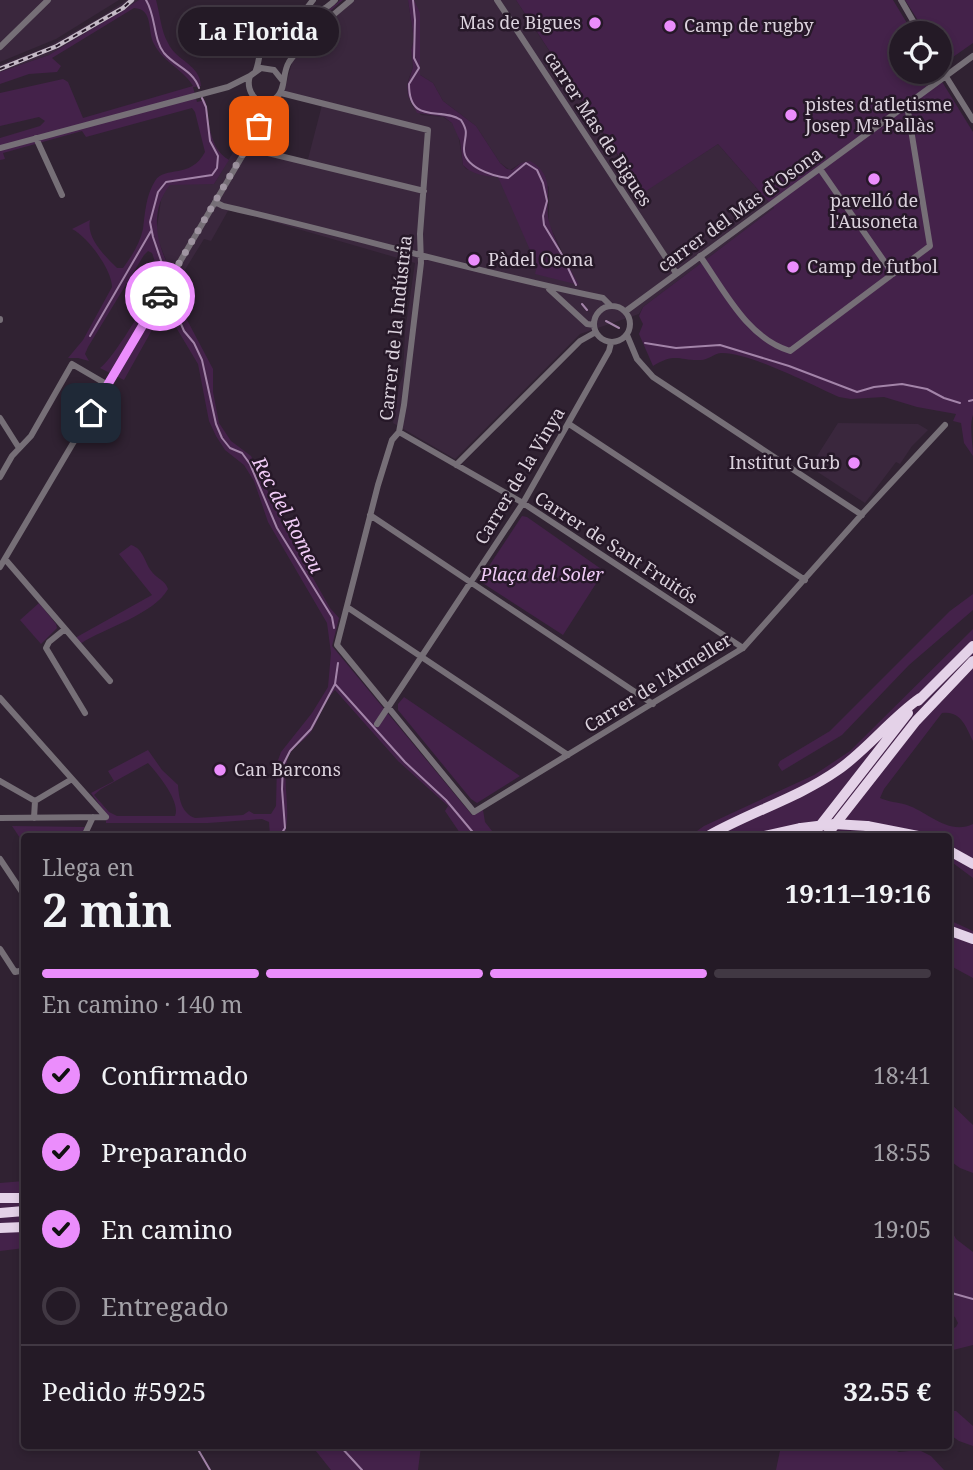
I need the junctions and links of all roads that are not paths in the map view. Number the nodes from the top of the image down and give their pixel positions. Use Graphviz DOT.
graph roads {
  1 [pos="48,0"];
  2 [pos="313,0"];
  3 [pos="335,0"];
  4 [pos="351,0"];
  5 [pos="497,0"];
  6 [pos="901,0"];
  7 [pos="913,21"];
  8 [pos="296,22"];
  9 [pos="0,47"];
  10 [pos="261,53"];
  11 [pos="973,56"];
  12 [pos="288,64"];
  13 [pos="271,69"];
  14 [pos="952,72"];
  15 [pos="253,73"];
  16 [pos="282,80"];
  17 [pos="935,84"];
  18 [pos="951,84"];
  19 [pos="228,87"];
  20 [pos="249,91"];
  21 [pos="281,93"];
  22 [pos="257,100"];
  23 [pos="271,101"];
  24 [pos="907,105"];
  25 [pos="260,119"];
  26 [pos="973,120"];
  27 [pos="36,138"];
  28 [pos="0,148"];
  29 [pos="247,148"];
  30 [pos="820,169"];
  31 [pos="424,191"];
  32 [pos="62,195"];
  33 [pos="215,202"];
  34 [pos="419,254"];
  35 [pos="700,256"];
  36 [pos="676,273"];
  37 [pos="893,274"];
  38 [pos="544,286"];
  39 [pos="611,306"];
  40 [pos="626,312"];
  41 [pos="595,329"];
  42 [pos="627,335"];
  43 [pos="611,342"];
  44 [pos="107,385"];
  45 [pos="0,418"];
  46 [pos="569,424"];
  47 [pos="945,425"];
  48 [pos="399,432"];
  49 [pos="19,448"];
  50 [pos="456,464"];
  51 [pos="0,477"];
  52 [pos="523,503"];
  53 [pos="370,515"];
  54 [pos="862,515"];
  55 [pos="5,559"];
  56 [pos="0,567"];
  57 [pos="805,580"];
  58 [pos="471,582"];
  59 [pos="347,607"];
  60 [pos="65,629"];
  61 [pos="973,646"];
  62 [pos="743,648"];
  63 [pos="421,657"];
  64 [pos="973,662"];
  65 [pos="110,681"];
  66 [pos="0,698"];
  67 [pos="920,698"];
  68 [pos="653,704"];
  69 [pos="389,708"];
  70 [pos="85,713"];
  71 [pos="377,724"];
  72 [pos="568,755"];
  73 [pos="72,779"];
  74 [pos="0,780"];
  75 [pos="35,801"];
  76 [pos="93,817"];
  77 [pos="0,818"];
  78 [pos="34,818"];
  79 [pos="85,833"];
  80 [pos="714,833"];
  81 [pos="778,833"];
  82 [pos="814,833"];
  83 [pos="828,833"];
  84 [pos="903,833"];
  85 [pos="952,852"];
  86 [pos="0,859"];
  87 [pos="973,864"];
  88 [pos="21,890"];
  89 [pos="952,931"];
  90 [pos="973,939"];
  91 [pos="0,949"];
  92 [pos="21,971"];
  93 [pos="0,1198"];
  94 [pos="21,1198"];
  95 [pos="21,1211"];
  96 [pos="0,1213"];
  97 [pos="21,1227"];
  98 [pos="0,1228"];
  1 -- 9 [label="street"];
  2 -- 8 [label="street"];
  3 -- 8 [label="street"];
  4 -- 12 [label="street"];
  5 -- 36 [label="street, carrer Mas de Bigues"];
  6 -- 7 [label="street"];
  8 -- 10 [label="street"];
  10 -- 13 [label="street"];
  10 -- 15 [label="street"];
  11 -- 14 [label="street, carrer del Mas d'Osona"];
  12 -- 13 [label="street"];
  12 -- 16 [label="street"];
  13 -- 15 [label="street"];
  13 -- 16 [label="street"];
  15 -- 19 [label="street"];
  15 -- 20 [label="street"];
  16 -- 21 [label="street"];
  17 -- 24 [label="street, carrer del Mas d'Osona"];
  18 -- 26 [label="street"];
  19 -- 20 [label="street"];
  19 -- 27 [label="street"];
  20 -- 22 [label="street"];
  21 -- 23 [label="street"];
  21 -- 31 [label="street, Carrer de la Indústria"];
  22 -- 23 [label="street"];
  22 -- 25 [label="street"];
  23 -- 25 [label="street"];
  24 -- 30 [label="street, carrer del Mas d'Osona"];
  24 -- 37 [label="street"];
  25 -- 29 [label="street"];
  27 -- 28 [label="street"];
  27 -- 32 [label="street"];
  29 -- 31 [label="street"];
  29 -- 33 [label="street"];
  30 -- 35 [label="street, carrer del Mas d'Osona"];
  30 -- 37 [label="street"];
  31 -- 34 [label="street, Carrer de la Indústria"];
  33 -- 34 [label="street"];
  33 -- 44 [label="street"];
  34 -- 38 [label="street"];
  34 -- 48 [label="street, Carrer de la Indústria"];
  35 -- 36 [label="street, carrer del Mas d'Osona"];
  35 -- 37 [label="street"];
  36 -- 40 [label="street, carrer del Mas d'Osona"];
  38 -- 39 [label="street"];
  38 -- 41 [label="street"];
  39 -- 40 [label="street"];
  39 -- 41 [label="street"];
  40 -- 42 [label="street"];
  41 -- 43 [label="street"];
  41 -- 50 [label="street"];
  42 -- 43 [label="street"];
  42 -- 54 [label="street"];
  43 -- 46 [label="street, Carrer de la Vinya"];
  44 -- 49 [label="street"];
  44 -- 55 [label="street"];
  45 -- 49 [label="street"];
  46 -- 52 [label="street, Carrer de la Vinya"];
  46 -- 57 [label="street"];
  47 -- 54 [label="street, Carrer de l'Atmeller"];
  48 -- 50 [label="street, Carrer de Sant Fruitós"];
  48 -- 53 [label="street, Carrer de la Indústria"];
  49 -- 51 [label="street"];
  50 -- 52 [label="street, Carrer de Sant Fruitós"];
  52 -- 58 [label="street, Carrer de la Vinya"];
  52 -- 62 [label="street, Carrer de Sant Fruitós"];
  53 -- 58 [label="street"];
  53 -- 59 [label="street, Carrer de la Indústria"];
  54 -- 57 [label="street, Carrer de l'Atmeller"];
  55 -- 56 [label="street"];
  55 -- 60 [label="street"];
  57 -- 62 [label="street, Carrer de l'Atmeller"];
  58 -- 63 [label="street, Carrer de la Vinya"];
  58 -- 68 [label="street"];
  59 -- 63 [label="street"];
  59 -- 69 [label="street, Carrer de la Indústria"];
  60 -- 65 [label="street"];
  60 -- 70 [label="street"];
  61 -- 67 [label="highway"];
  62 -- 68 [label="street, Carrer de l'Atmeller"];
  63 -- 69 [label="street, Carrer de la Vinya"];
  63 -- 72 [label="street"];
  64 -- 83 [label="highway"];
  66 -- 73 [label="street"];
  67 -- 80 [label="highway"];
  67 -- 82 [label="highway"];
  68 -- 72 [label="street, Carrer de l'Atmeller"];
  69 -- 71 [label="street, Carrer de la Vinya"];
  69 -- 72 [label="street, Carrer de l'Atmeller"];
  73 -- 75 [label="street"];
  73 -- 76 [label="street"];
  74 -- 75 [label="street"];
  75 -- 78 [label="street"];
  76 -- 78 [label="street"];
  76 -- 79 [label="street"];
  77 -- 78 [label="street"];
  81 -- 84 [label="highway, bridge"];
  85 -- 87 [label="highway"];
  86 -- 88 [label="street"];
  89 -- 90 [label="highway"];
  91 -- 92 [label="street"];
  93 -- 94 [label="highway"];
  95 -- 96 [label="highway"];
  97 -- 98 [label="highway"];
}
